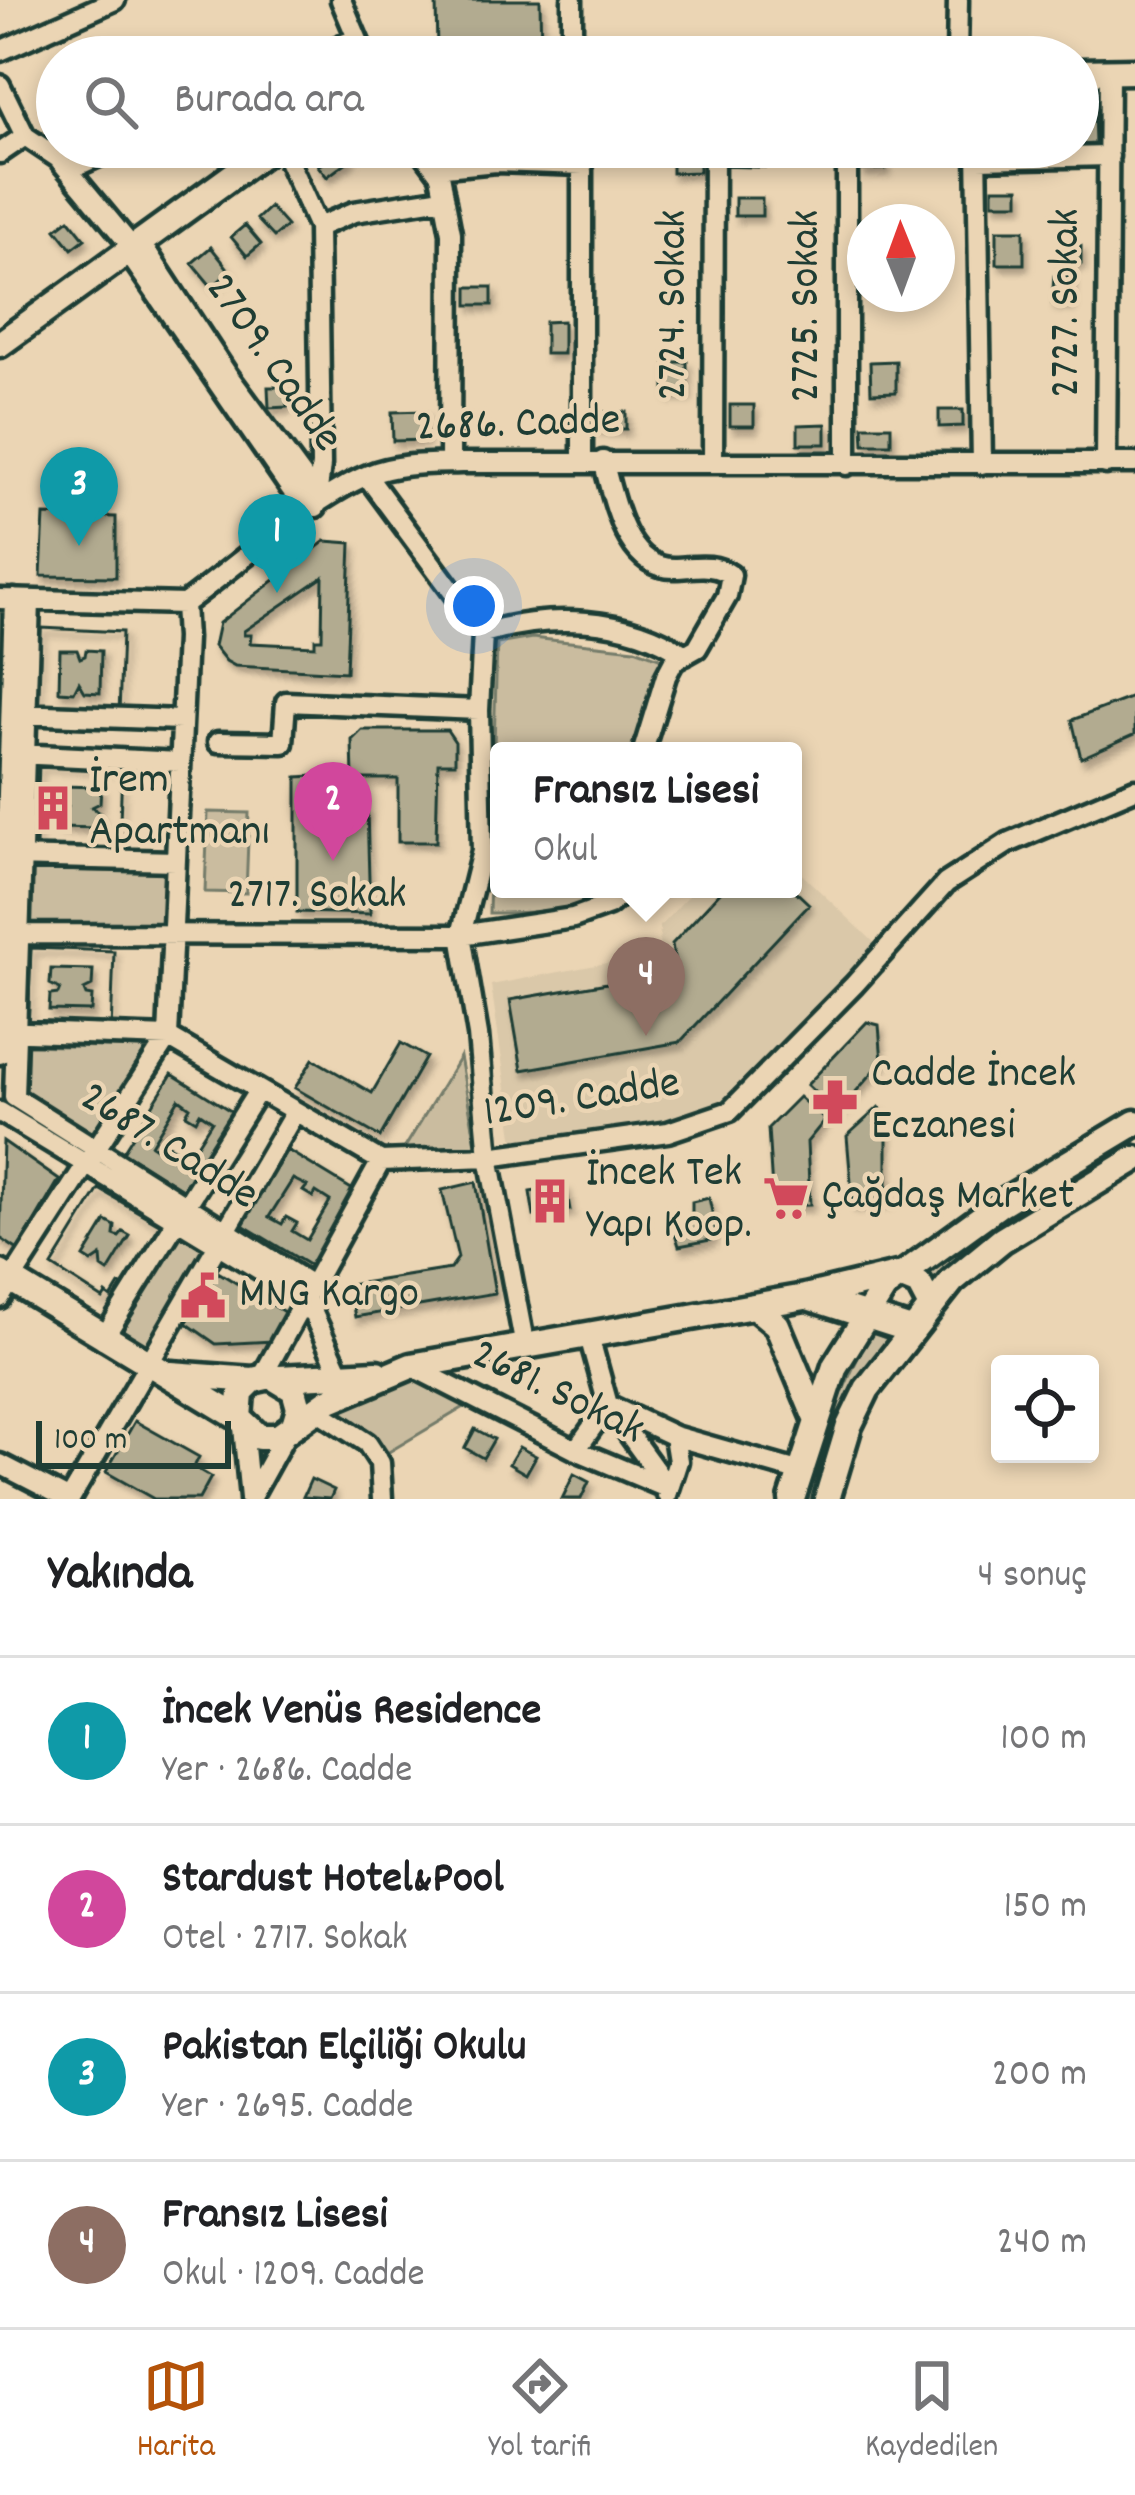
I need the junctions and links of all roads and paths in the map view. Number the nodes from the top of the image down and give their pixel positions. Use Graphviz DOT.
graph roads {
  1 [pos="115,0"];
  2 [pos="341,0"];
  3 [pos="572,0"];
  4 [pos="958,0"];
  5 [pos="356,36"];
  6 [pos="572,36"];
  7 [pos="957,36"];
  8 [pos="0,51"];
  9 [pos="1122,72"];
  10 [pos="0,85"];
  11 [pos="25,136"];
  12 [pos="36,145"];
  13 [pos="0,153"];
  14 [pos="1099,156"];
  15 [pos="1109,156"];
  16 [pos="65,168"];
  17 [pos="72,168"];
  18 [pos="243,168"];
  19 [pos="292,168"];
  20 [pos="435,168"];
  21 [pos="582,168"];
  22 [pos="714,168"];
  23 [pos="847,168"];
  24 [pos="978,168"];
  25 [pos="68,170"];
  26 [pos="443,197"];
  27 [pos="318,226"];
  28 [pos="132,248"];
  29 [pos="0,344"];
  30 [pos="582,461"];
  31 [pos="603,461"];
  32 [pos="450,463"];
  33 [pos="713,463"];
  34 [pos="1135,463"];
  35 [pos="982,464"];
  36 [pos="1106,464"];
  37 [pos="847,465"];
  38 [pos="367,476"];
  39 [pos="316,507"];
  40 [pos="14,600"];
  41 [pos="184,604"];
  42 [pos="483,633"];
  43 [pos="685,655"];
  44 [pos="479,710"];
  45 [pos="12,714"];
  46 [pos="181,720"];
  47 [pos="218,742"];
  48 [pos="646,742"];
  49 [pos="12,754"];
  50 [pos="178,762"];
  51 [pos="1135,789"];
  52 [pos="9,856"];
  53 [pos="176,861"];
  54 [pos="617,898"];
  55 [pos="8,934"];
  56 [pos="461,935"];
  57 [pos="172,936"];
  58 [pos="5,1031"];
  59 [pos="168,1037"];
  60 [pos="0,1054"];
  61 [pos="258,1091"];
  62 [pos="0,1112"];
  63 [pos="295,1112"];
  64 [pos="1135,1123"];
  65 [pos="91,1155"];
  66 [pos="489,1157"];
  67 [pos="1135,1159"];
  68 [pos="381,1161"];
  69 [pos="182,1214"];
  70 [pos="222,1239"];
  71 [pos="897,1275"];
  72 [pos="4,1284"];
  73 [pos="806,1297"];
  74 [pos="311,1298"];
  75 [pos="930,1305"];
  76 [pos="754,1306"];
  77 [pos="864,1314"];
  78 [pos="911,1330"];
  79 [pos="589,1336"];
  80 [pos="103,1339"];
  81 [pos="525,1347"];
  82 [pos="158,1368"];
  83 [pos="401,1369"];
  84 [pos="340,1373"];
  85 [pos="265,1378"];
  86 [pos="608,1405"];
  87 [pos="315,1409"];
  88 [pos="817,1421"];
  89 [pos="241,1422"];
  90 [pos="290,1429"];
  91 [pos="674,1436"];
  92 [pos="577,1450"];
  93 [pos="0,1463"];
  94 [pos="801,1472"];
  95 [pos="668,1494"];
  96 [pos="69,1499"];
  97 [pos="250,1499"];
  98 [pos="382,1499"];
  99 [pos="792,1499"];
  100 [pos="827,1499"];
  1 -- 8 [label="street"];
  2 -- 5 [label="street"];
  3 -- 6 [label="street"];
  4 -- 7 [label="street"];
  9 -- 15 [label="street, 2727. Sokak"];
  10 -- 11 [label="street, 2709. Cadde"];
  11 -- 12 [label="street, 2709. Cadde"];
  11 -- 13 [label="street"];
  14 -- 15 [label="street"];
  15 -- 36 [label="street, 2727. Sokak"];
  16 -- 25 [label="street, 2709. Cadde"];
  17 -- 25 [label="street"];
  18 -- 28 [label="main road"];
  19 -- 27 [label="street"];
  20 -- 26 [label="street"];
  21 -- 30 [label="street"];
  22 -- 33 [label="street, 2724. Sokak"];
  23 -- 37 [label="street, 2725. Sokak"];
  24 -- 35 [label="street"];
  25 -- 28 [label="street, 2709. Cadde"];
  26 -- 27 [label="street"];
  26 -- 32 [label="street"];
  27 -- 39 [label="street"];
  28 -- 29 [label="main road"];
  28 -- 39 [label="street, 2709. Cadde"];
  30 -- 31 [label="street, 2686. Cadde"];
  30 -- 32 [label="street, 2686. Cadde"];
  31 -- 33 [label="street, 2686. Cadde"];
  31 -- 43 [label="street"];
  32 -- 38 [label="street, 2686. Cadde"];
  33 -- 37 [label="street, 2686. Cadde"];
  34 -- 36 [label="street, 2686. Cadde"];
  35 -- 36 [label="street, 2686. Cadde"];
  35 -- 37 [label="street, 2686. Cadde"];
  38 -- 39 [label="street, 2686. Cadde"];
  38 -- 42 [label="street"];
  39 -- 41 [label="street, 2686. Cadde"];
  40 -- 41 [label="street"];
  40 -- 45 [label="street, 2687. Cadde"];
  41 -- 46 [label="street"];
  42 -- 43 [label="street"];
  42 -- 44 [label="street"];
  43 -- 48 [label="street"];
  44 -- 47 [label="street"];
  44 -- 56 [label="street"];
  45 -- 46 [label="street"];
  45 -- 49 [label="street, 2687. Cadde"];
  46 -- 50 [label="street"];
  49 -- 50 [label="street"];
  49 -- 52 [label="street, 2687. Cadde"];
  50 -- 53 [label="street"];
  51 -- 66 [label="street, 1209. Cadde"];
  52 -- 53 [label="street"];
  52 -- 55 [label="street, 2687. Cadde"];
  53 -- 57 [label="street"];
  54 -- 56 [label="street, 2717. Sokak"];
  55 -- 57 [label="street, 2717. Sokak"];
  55 -- 58 [label="street, 2687. Cadde"];
  56 -- 57 [label="street, 2717. Sokak"];
  56 -- 66 [label="street"];
  57 -- 59 [label="street"];
  58 -- 59 [label="street"];
  58 -- 60 [label="street, 2687. Cadde"];
  58 -- 65 [label="street, 2687. Cadde"];
  59 -- 61 [label="street"];
  59 -- 65 [label="street"];
  61 -- 63 [label="street"];
  61 -- 69 [label="street"];
  62 -- 65 [label="street, 2687. Cadde"];
  63 -- 68 [label="street"];
  63 -- 70 [label="street"];
  64 -- 71 [label="main road"];
  65 -- 69 [label="street, 2687. Cadde"];
  65 -- 72 [label="street"];
  66 -- 68 [label="street, 1209. Cadde"];
  66 -- 81 [label="street"];
  67 -- 75 [label="main road"];
  68 -- 74 [label="street"];
  69 -- 70 [label="street, 2687. Cadde"];
  69 -- 80 [label="street"];
  70 -- 74 [label="street, 2687. Cadde"];
  70 -- 82 [label="street"];
  71 -- 73 [label="main road"];
  71 -- 75 [label="main road"];
  71 -- 77 [label="main road"];
  72 -- 80 [label="main road"];
  73 -- 76 [label="main road"];
  73 -- 77 [label="main road"];
  74 -- 84 [label="street"];
  74 -- 85 [label="street"];
  75 -- 78 [label="main road"];
  76 -- 79 [label="main road"];
  76 -- 88 [label="main road"];
  77 -- 78 [label="main road"];
  77 -- 88 [label="main road"];
  78 -- 100 [label="main road"];
  79 -- 81 [label="main road"];
  79 -- 86 [label="street"];
  80 -- 82 [label="main road"];
  81 -- 83 [label="main road"];
  82 -- 85 [label="main road"];
  82 -- 89 [label="main road"];
  82 -- 96 [label="street"];
  83 -- 84 [label="main road"];
  83 -- 87 [label="main road"];
  83 -- 92 [label="street, 2681. Sokak"];
  84 -- 85 [label="main road"];
  85 -- 89 [label="main road"];
  85 -- 90 [label="main road"];
  86 -- 91 [label="street"];
  86 -- 92 [label="street"];
  86 -- 95 [label="street"];
  87 -- 90 [label="main road"];
  87 -- 98 [label="street"];
  88 -- 94 [label="main road"];
  89 -- 90 [label="main road"];
  89 -- 97 [label="street"];
  90 -- 97 [label="street"];
  91 -- 94 [label="street"];
  91 -- 95 [label="street"];
  92 -- 95 [label="street, 2681. Sokak"];
  93 -- 96 [label="street"];
  94 -- 99 [label="main road"];
}
